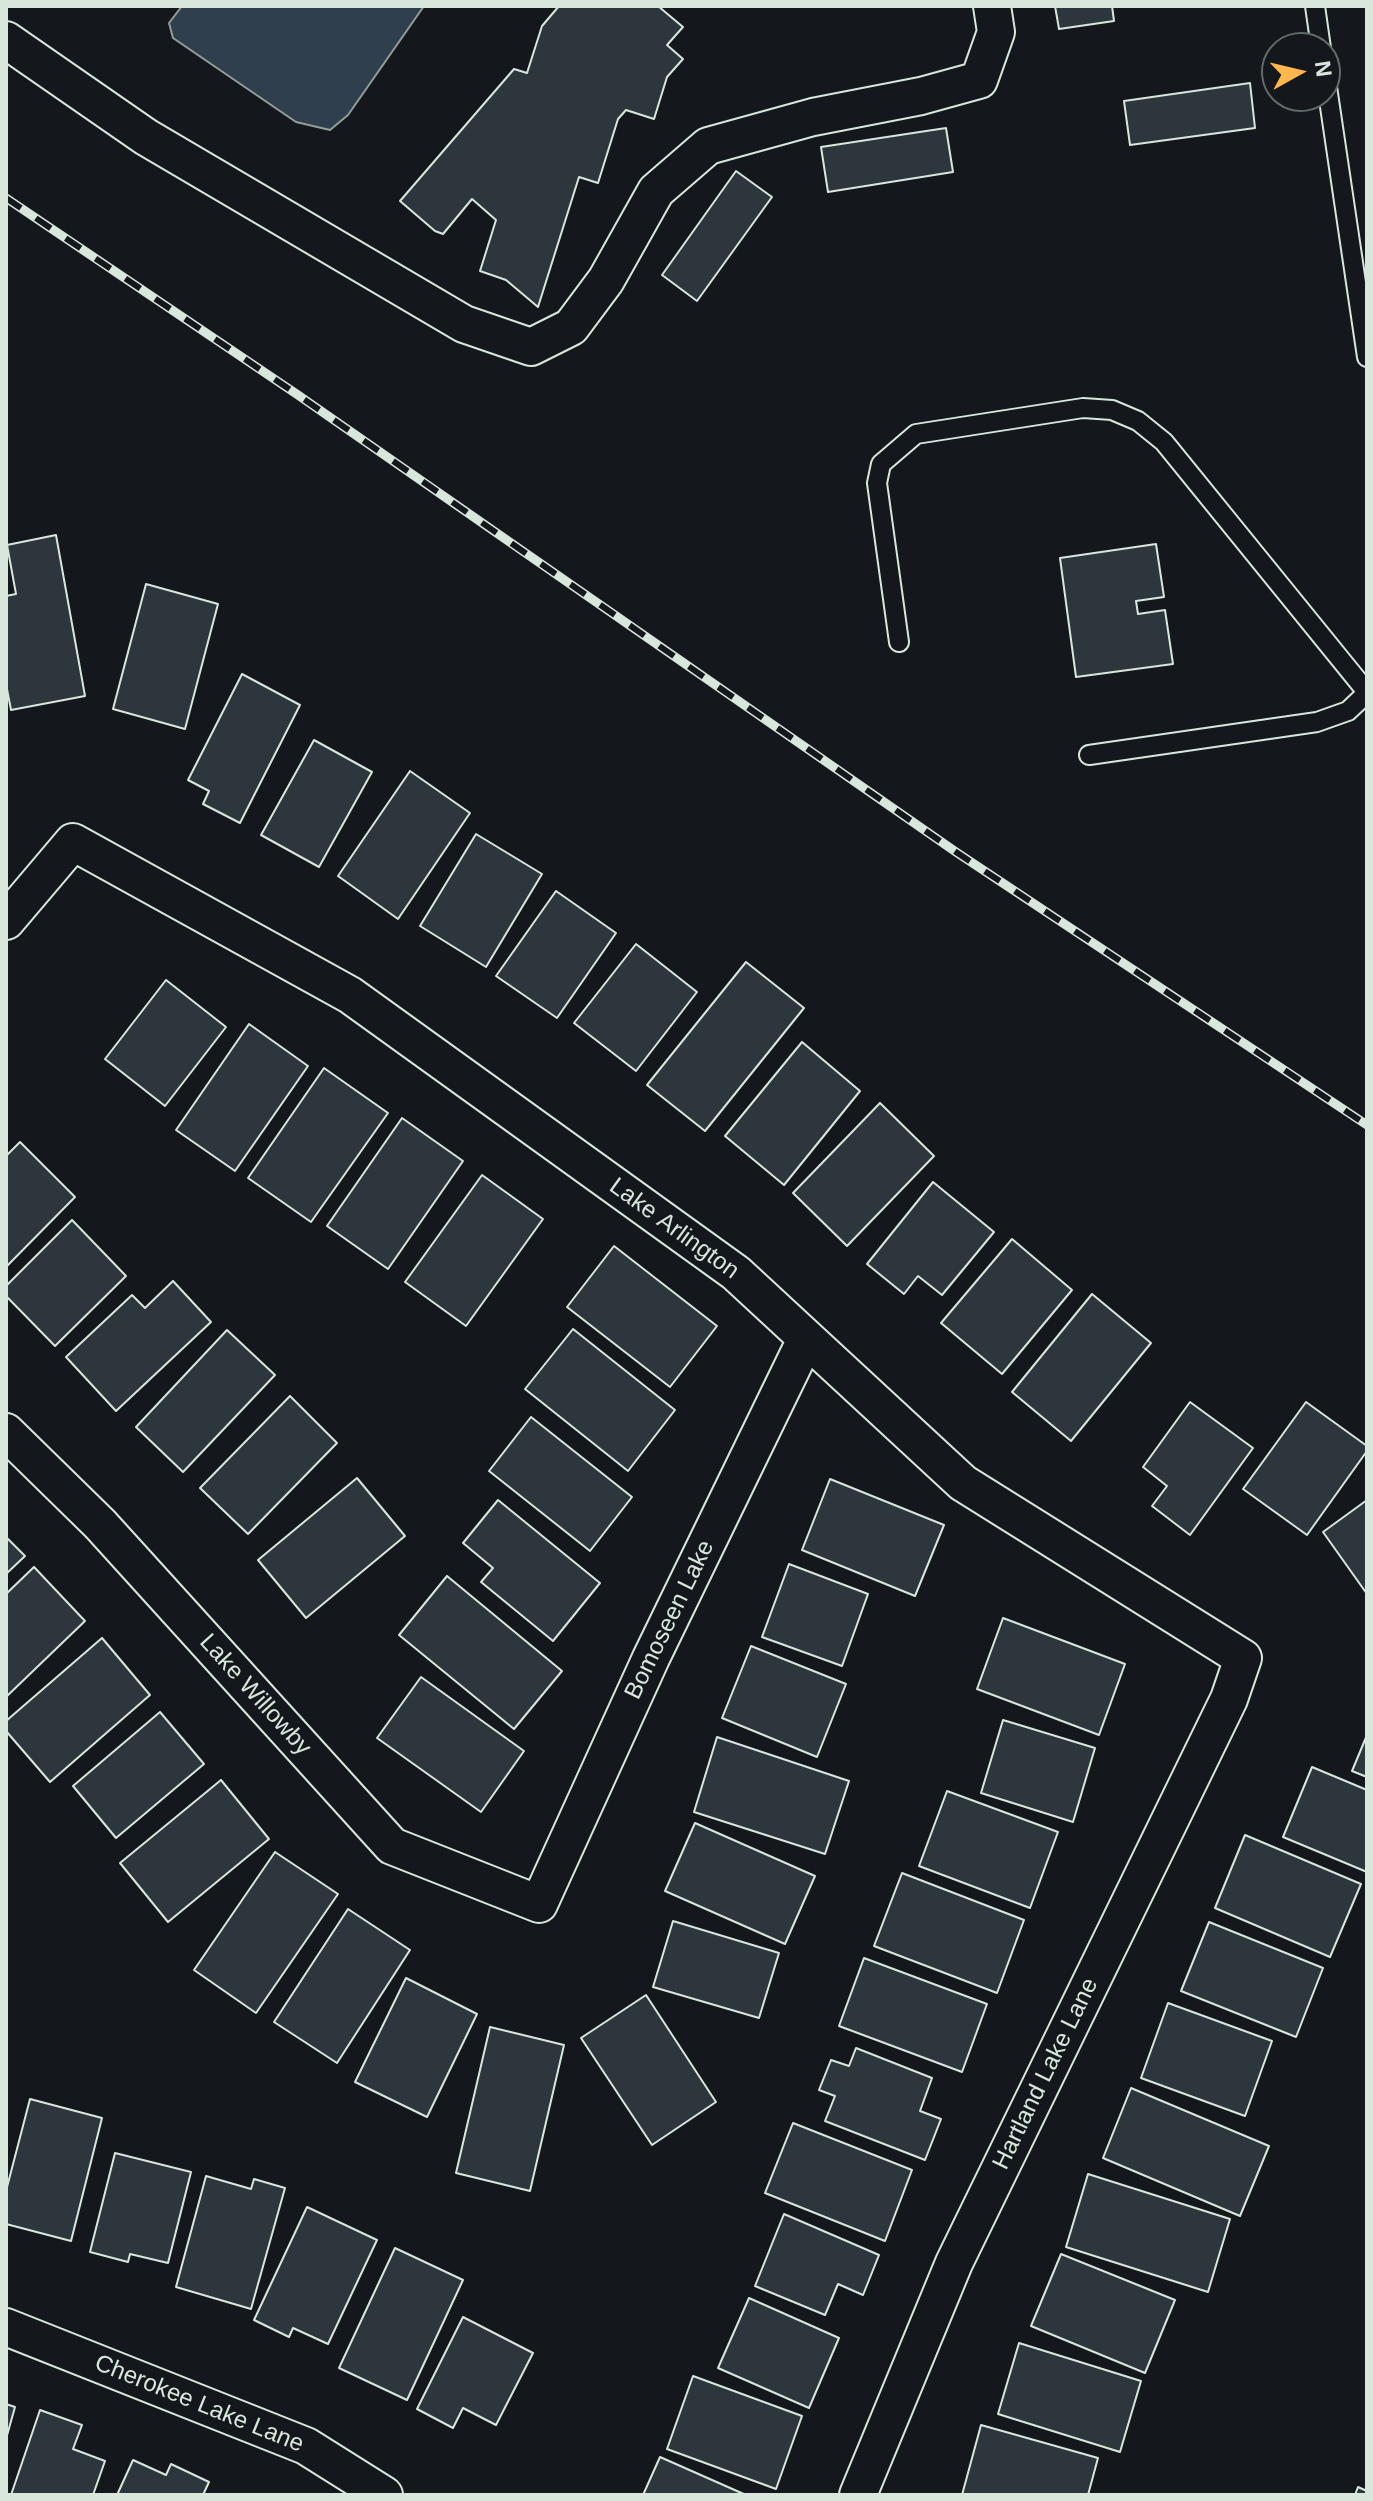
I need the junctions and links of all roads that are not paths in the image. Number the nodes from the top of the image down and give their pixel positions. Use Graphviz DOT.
graph roads {
  1 [pos="992,6"];
  2 [pos="1315,6"];
  3 [pos="1319,32"];
  4 [pos="6,40"];
  5 [pos="1331,112"];
  6 [pos="1367,357"];
  7 [pos="899,642"];
  8 [pos="1367,693"];
  9 [pos="1089,755"];
  10 [pos="6,921"];
  11 [pos="806,1339"];
  12 [pos="6,1432"];
  13 [pos="1243,1658"];
  14 [pos="539,1904"];
  15 [pos="6,2327"];
  16 [pos="384,2495"];
  17 [pos="858,2495"];
  1 -- 4 [label="street"];
  2 -- 3 [label="lane"];
  5 -- 6 [label="lane"];
  7 -- 8 [label="lane"];
  8 -- 9 [label="lane"];
  10 -- 11 [label="street, Lake Arlington"];
  11 -- 13 [label="street, Lake Arlington"];
  11 -- 14 [label="street, Bomoseen Lake"];
  12 -- 14 [label="street, Lake Willowby"];
  13 -- 17 [label="street, Hartland Lake Lane"];
  15 -- 16 [label="street, Cherokee Lake Lane"];
}
